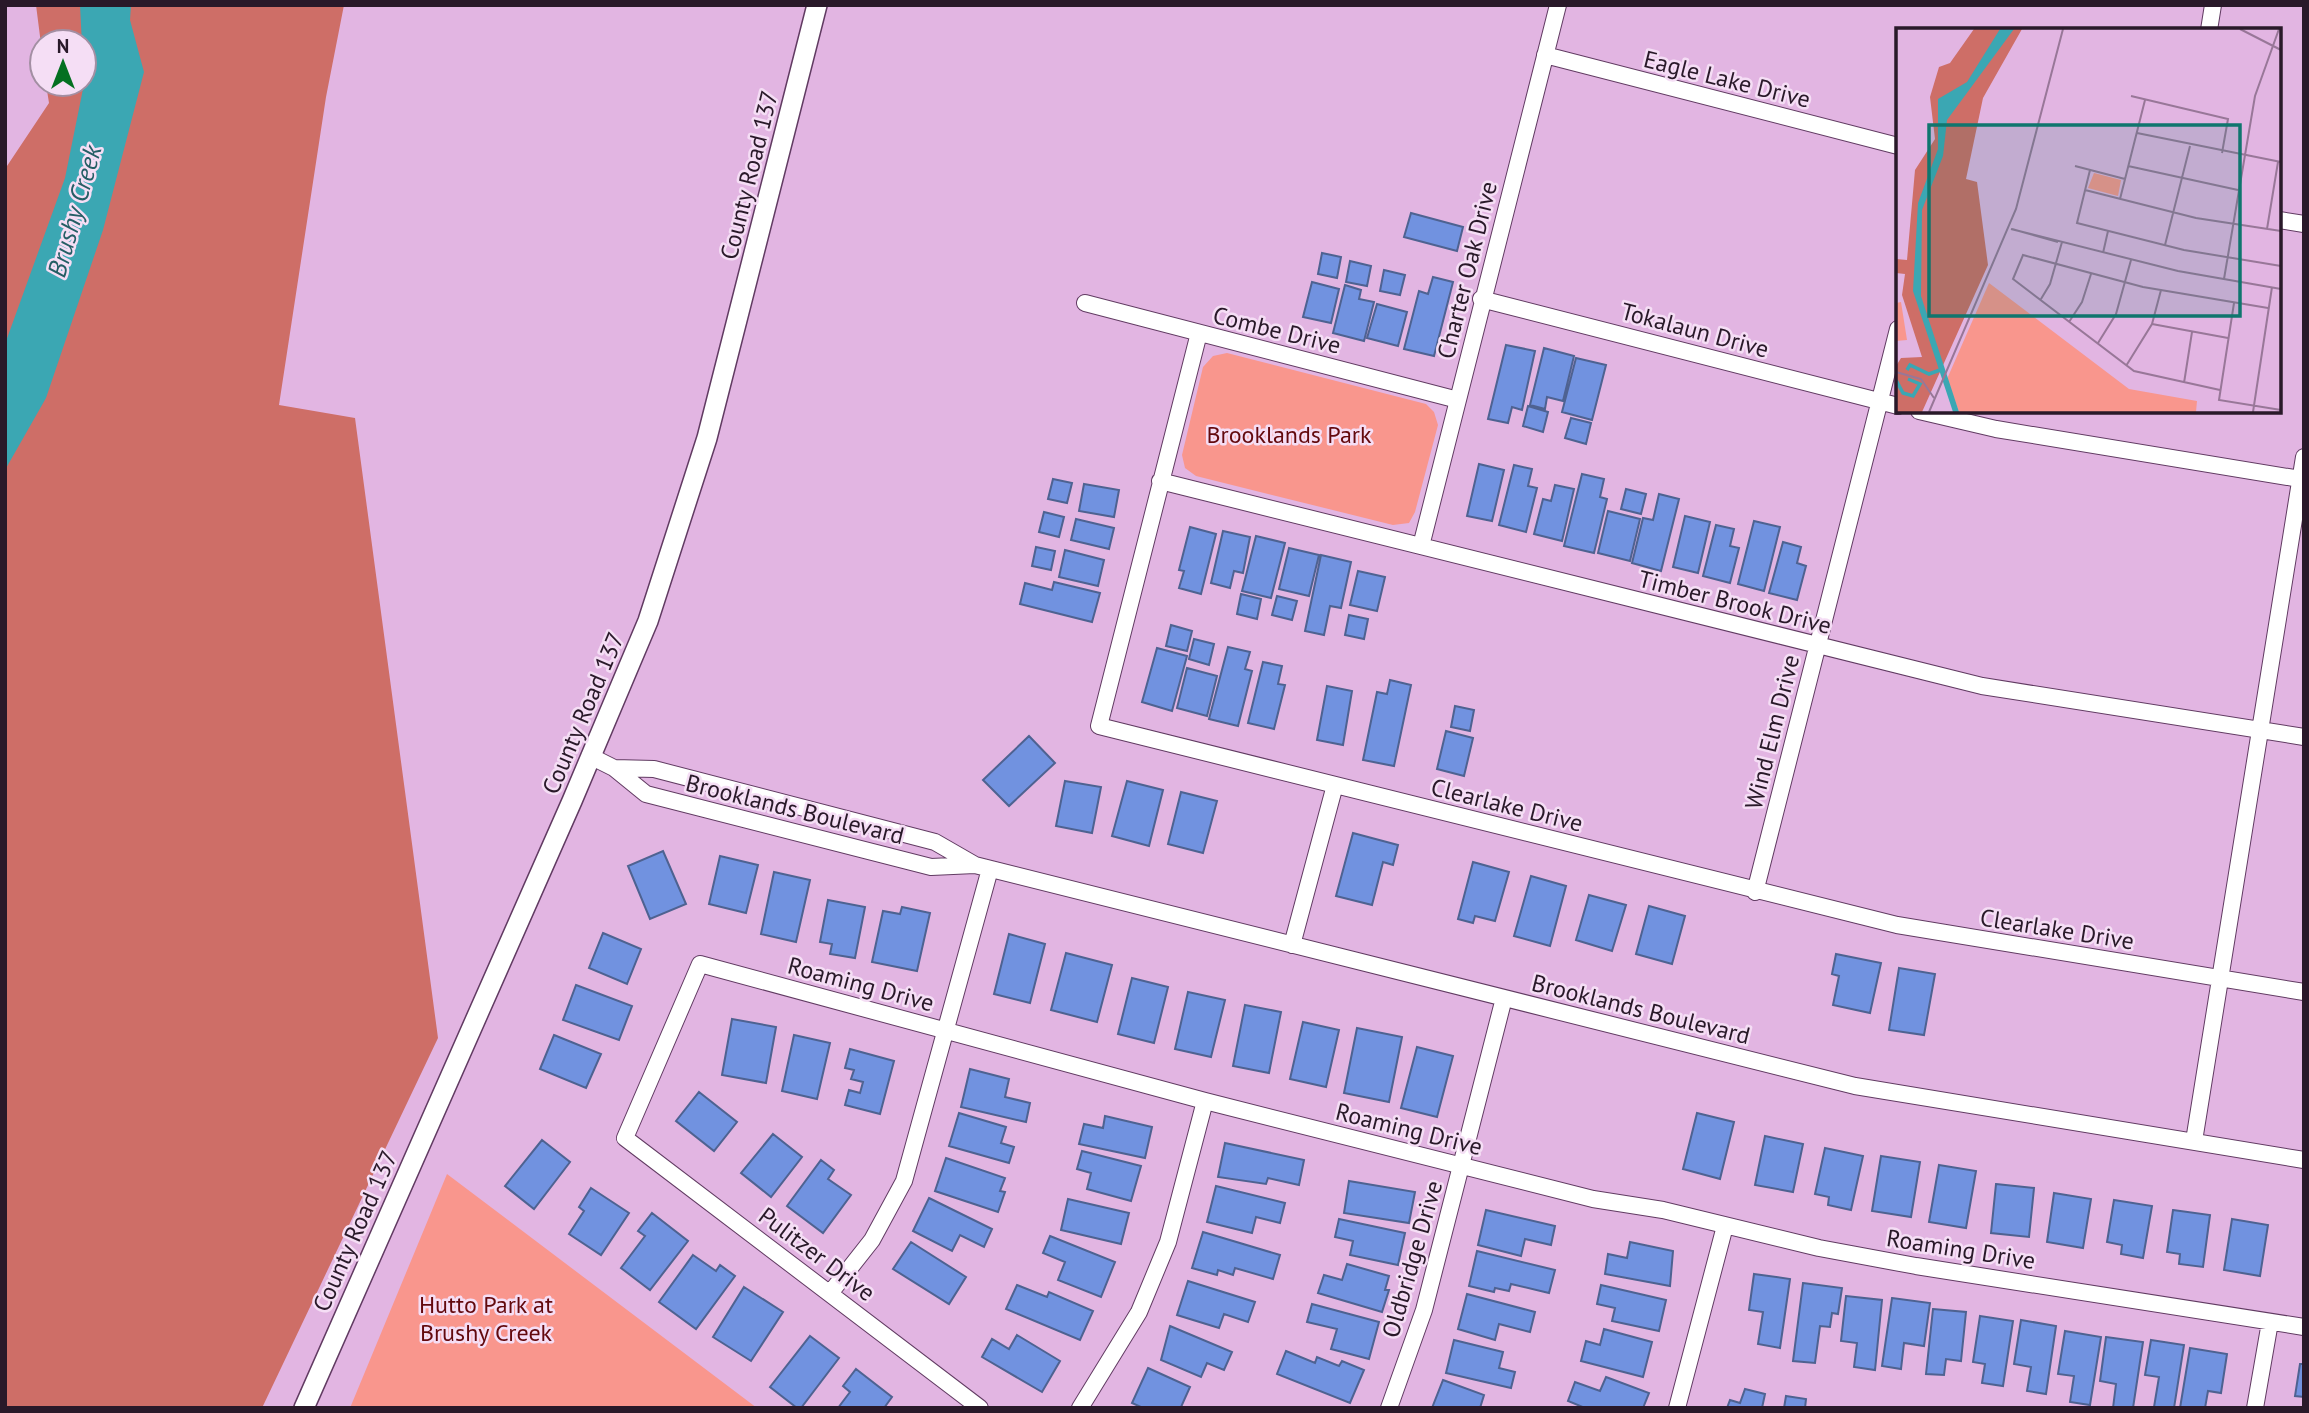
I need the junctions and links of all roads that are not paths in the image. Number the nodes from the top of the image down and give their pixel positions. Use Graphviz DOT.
graph roads {
  1 [pos="817,5"];
  2 [pos="1558,5"];
  3 [pos="2213,5"];
  4 [pos="2209,28"];
  5 [pos="1545,55"];
  6 [pos="1896,145"];
  7 [pos="2281,220"];
  8 [pos="2304,225"];
  9 [pos="1481,299"];
  10 [pos="1085,303"];
  11 [pos="1199,333"];
  12 [pos="1896,335"];
  13 [pos="1458,400"];
  14 [pos="1880,402"];
  15 [pos="1896,406"];
  16 [pos="1928,413"];
  17 [pos="2304,457"];
  18 [pos="2300,479"];
  19 [pos="1160,481"];
  20 [pos="1421,546"];
  21 [pos="1816,646"];
  22 [pos="2261,730"];
  23 [pos="2304,737"];
  24 [pos="590,756"];
  25 [pos="614,768"];
  26 [pos="1335,785"];
  27 [pos="982,867"];
  28 [pos="1755,892"];
  29 [pos="1292,945"];
  30 [pos="2221,978"];
  31 [pos="2304,992"];
  32 [pos="1504,998"];
  33 [pos="946,1030"];
  34 [pos="1205,1101"];
  35 [pos="625,1138"];
  36 [pos="2194,1141"];
  37 [pos="2304,1160"];
  38 [pos="1463,1166"];
  39 [pos="1726,1226"];
  40 [pos="831,1292"];
  41 [pos="2270,1322"];
  42 [pos="2304,1328"];
  43 [pos="304,1408"];
  44 [pos="980,1408"];
  45 [pos="1080,1408"];
  46 [pos="1389,1408"];
  47 [pos="1677,1408"];
  48 [pos="2255,1408"];
  1 -- 24 [label="street, County Road 137"];
  2 -- 5 [label="street, Charter Oak Drive"];
  3 -- 4 [label="street"];
  5 -- 6 [label="street, Eagle Lake Drive"];
  5 -- 9 [label="street, Charter Oak Drive"];
  7 -- 8 [label="street"];
  9 -- 13 [label="street, Charter Oak Drive"];
  9 -- 14 [label="street, Tokalaun Drive"];
  10 -- 11 [label="street, Combe Drive"];
  11 -- 13 [label="street, Combe Drive"];
  11 -- 19 [label="street, Clearlake Drive"];
  12 -- 14 [label="street, Wind Elm Drive"];
  13 -- 20 [label="street, Charter Oak Drive"];
  14 -- 15 [label="street, Tokalaun Drive"];
  14 -- 21 [label="street, Wind Elm Drive"];
  16 -- 18 [label="street"];
  17 -- 18 [label="street"];
  18 -- 22 [label="street"];
  19 -- 20 [label="street, Timber Brook Drive"];
  19 -- 26 [label="street, Clearlake Drive"];
  20 -- 21 [label="street, Timber Brook Drive"];
  21 -- 22 [label="street, Timber Brook Drive"];
  21 -- 28 [label="street, Wind Elm Drive"];
  22 -- 23 [label="street, Timber Brook Drive"];
  22 -- 30 [label="street"];
  24 -- 25 [label="street, Brooklands Boulevard"];
  24 -- 43 [label="street, County Road 137"];
  25 -- 27 [label="street, Brooklands Boulevard"];
  25 -- 27 [label="street, Brooklands Boulevard"];
  26 -- 28 [label="street, Clearlake Drive"];
  26 -- 29 [label="street"];
  27 -- 29 [label="street, Brooklands Boulevard"];
  27 -- 33 [label="street"];
  28 -- 30 [label="street, Clearlake Drive"];
  29 -- 32 [label="street, Brooklands Boulevard"];
  30 -- 31 [label="street, Clearlake Drive"];
  30 -- 36 [label="street"];
  32 -- 36 [label="street, Brooklands Boulevard"];
  32 -- 38 [label="street, Oldbridge Drive"];
  33 -- 34 [label="street, Roaming Drive"];
  33 -- 35 [label="street, Roaming Drive"];
  33 -- 40 [label="street"];
  34 -- 38 [label="street, Roaming Drive"];
  34 -- 45 [label="street"];
  35 -- 40 [label="street, Pulitzer Drive"];
  36 -- 37 [label="street, Brooklands Boulevard"];
  38 -- 39 [label="street, Roaming Drive"];
  38 -- 46 [label="street, Oldbridge Drive"];
  39 -- 41 [label="street, Roaming Drive"];
  39 -- 47 [label="street"];
  40 -- 44 [label="street, Pulitzer Drive"];
  41 -- 42 [label="street, Roaming Drive"];
  41 -- 48 [label="street"];
}
